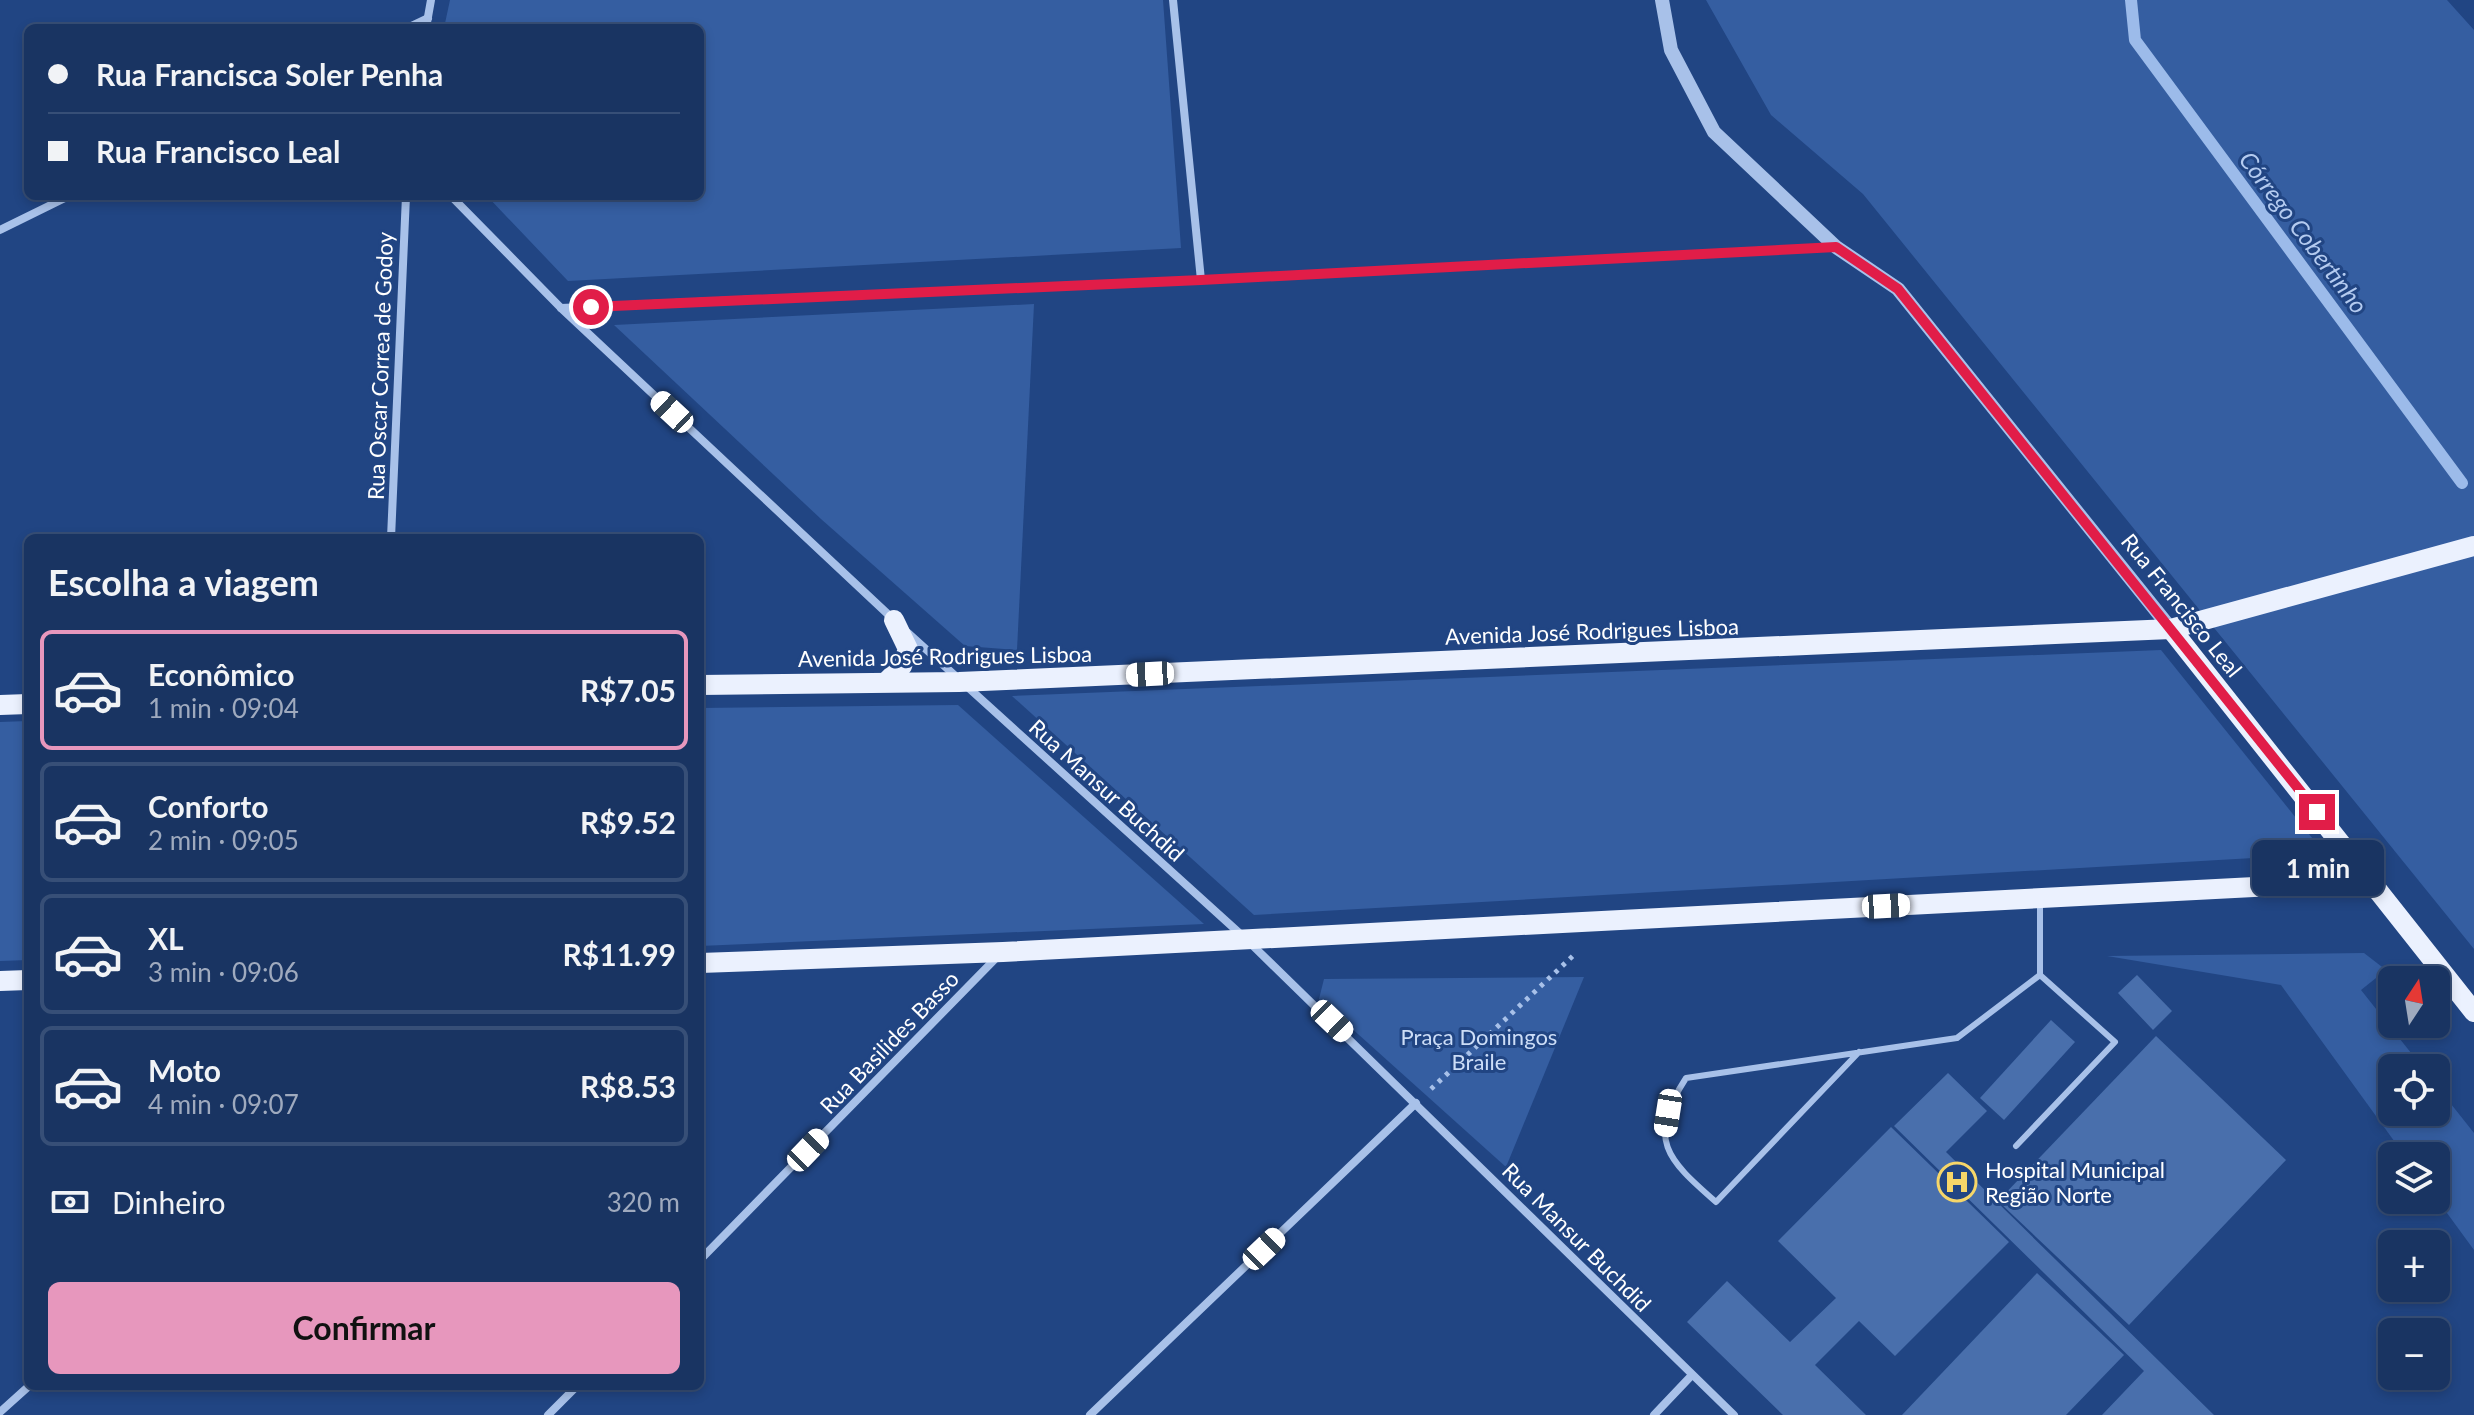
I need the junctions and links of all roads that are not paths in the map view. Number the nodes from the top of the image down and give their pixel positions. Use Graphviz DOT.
graph roads {
  1 [pos="431,0"];
  2 [pos="1173,0"];
  3 [pos="1662,0"];
  4 [pos="428,18"];
  5 [pos="415,24"];
  6 [pos="427,24"];
  7 [pos="61,200"];
  8 [pos="406,200"];
  9 [pos="455,200"];
  10 [pos="0,230"];
  11 [pos="1836,247"];
  12 [pos="1201,280"];
  13 [pos="561,308"];
  14 [pos="391,534"];
  15 [pos="2474,546"];
  16 [pos="894,620"];
  17 [pos="2171,629"];
  18 [pos="886,682"];
  19 [pos="959,682"];
  20 [pos="704,685"];
  21 [pos="24,704"];
  22 [pos="0,705"];
  23 [pos="2371,881"];
  24 [pos="2040,898"];
  25 [pos="1247,940"];
  26 [pos="1003,952"];
  27 [pos="704,963"];
  28 [pos="2040,975"];
  29 [pos="24,980"];
  30 [pos="0,981"];
  31 [pos="2474,1012"];
  32 [pos="1859,1052"];
  33 [pos="1416,1103"];
  34 [pos="2016,1146"];
  35 [pos="704,1256"];
  36 [pos="1692,1375"];
  37 [pos="25,1390"];
  38 [pos="573,1390"];
  39 [pos="0,1412"];
  40 [pos="548,1415"];
  41 [pos="1090,1415"];
  42 [pos="1654,1415"];
  43 [pos="1734,1415"];
  1 -- 4 [label="street"];
  2 -- 12 [label="street"];
  3 -- 11 [label="street, Rua Francisco Leal"];
  4 -- 5 [label="street"];
  4 -- 6 [label="street"];
  7 -- 10 [label="street"];
  8 -- 14 [label="street, Rua Oscar Correa de Godoy"];
  9 -- 13 [label="street, Rua Mansur Buchdid"];
  11 -- 12 [label="street"];
  11 -- 17 [label="street, Rua Francisco Leal"];
  12 -- 13 [label="street"];
  13 -- 16 [label="street, Rua Mansur Buchdid"];
  15 -- 17 [label="main road, Avenida José Rodrigues Lisboa"];
  16 -- 18 [label="main road"];
  16 -- 19 [label="street, Rua Mansur Buchdid"];
  17 -- 19 [label="main road, Avenida José Rodrigues Lisboa"];
  17 -- 23 [label="main road, Rua Francisco Leal"];
  18 -- 19 [label="main road, Avenida José Rodrigues Lisboa"];
  18 -- 20 [label="main road, Avenida José Rodrigues Lisboa"];
  19 -- 25 [label="street, Rua Mansur Buchdid"];
  21 -- 22 [label="main road"];
  23 -- 24 [label="main road"];
  23 -- 31 [label="main road, Rua Francisco Leal"];
  24 -- 25 [label="main road"];
  24 -- 28 [label="lane"];
  25 -- 26 [label="main road"];
  25 -- 33 [label="street, Rua Mansur Buchdid"];
  26 -- 27 [label="main road"];
  26 -- 35 [label="street, Rua Basilides Basso"];
  28 -- 32 [label="lane"];
  28 -- 34 [label="lane"];
  29 -- 30 [label="main road"];
  32 -- 32 [label="lane"];
  33 -- 36 [label="street, Rua Mansur Buchdid"];
  33 -- 41 [label="street"];
  36 -- 42 [label="street"];
  36 -- 43 [label="street, Rua Mansur Buchdid"];
  37 -- 39 [label="street"];
  38 -- 40 [label="street"];
}
